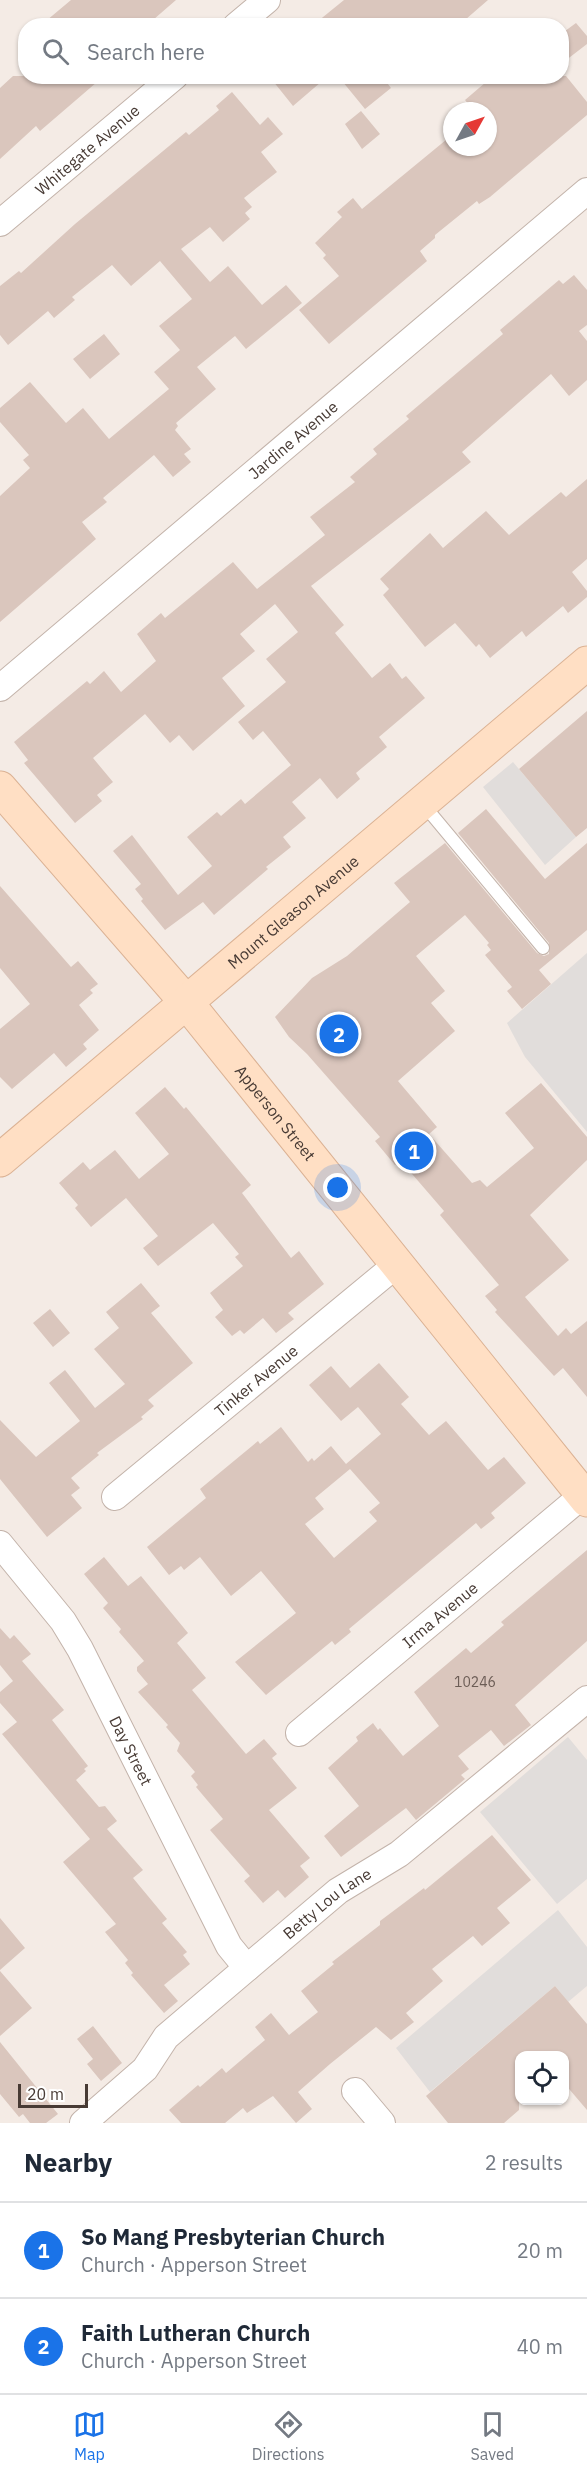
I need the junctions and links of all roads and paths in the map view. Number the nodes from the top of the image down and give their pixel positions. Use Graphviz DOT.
graph roads {
  1 [pos="267,0"];
  2 [pos="246,18"];
  3 [pos="165,84"];
  4 [pos="587,191"];
  5 [pos="0,223"];
  6 [pos="587,663"];
  7 [pos="0,688"];
  8 [pos="0,788"];
  9 [pos="422,803"];
  10 [pos="543,948"];
  11 [pos="187,1003"];
  12 [pos="0,1160"];
  13 [pos="396,1265"];
  14 [pos="115,1497"];
  15 [pos="585,1498"];
  16 [pos="0,1545"];
  17 [pos="587,1699"];
  18 [pos="299,1733"];
  19 [pos="247,1968"];
  20 [pos="355,2091"];
  21 [pos="83,2123"];
  22 [pos="382,2123"];
  1 -- 2 [label="street"];
  3 -- 5 [label="street, Whitegate Avenue"];
  4 -- 7 [label="street, Jardine Avenue"];
  6 -- 9 [label="street, Mount Gleason Avenue"];
  8 -- 11 [label="street, Apperson Street"];
  9 -- 10 [label="lane"];
  9 -- 11 [label="street, Mount Gleason Avenue"];
  11 -- 12 [label="street, Mount Gleason Avenue"];
  11 -- 13 [label="street, Apperson Street"];
  13 -- 14 [label="street, Tinker Avenue"];
  13 -- 15 [label="street, Apperson Street"];
  15 -- 18 [label="street, Irma Avenue"];
  16 -- 19 [label="street, Day Street"];
  17 -- 19 [label="street, Betty Lou Lane"];
  19 -- 21 [label="street, Betty Lou Lane"];
  20 -- 22 [label="street"];
}
